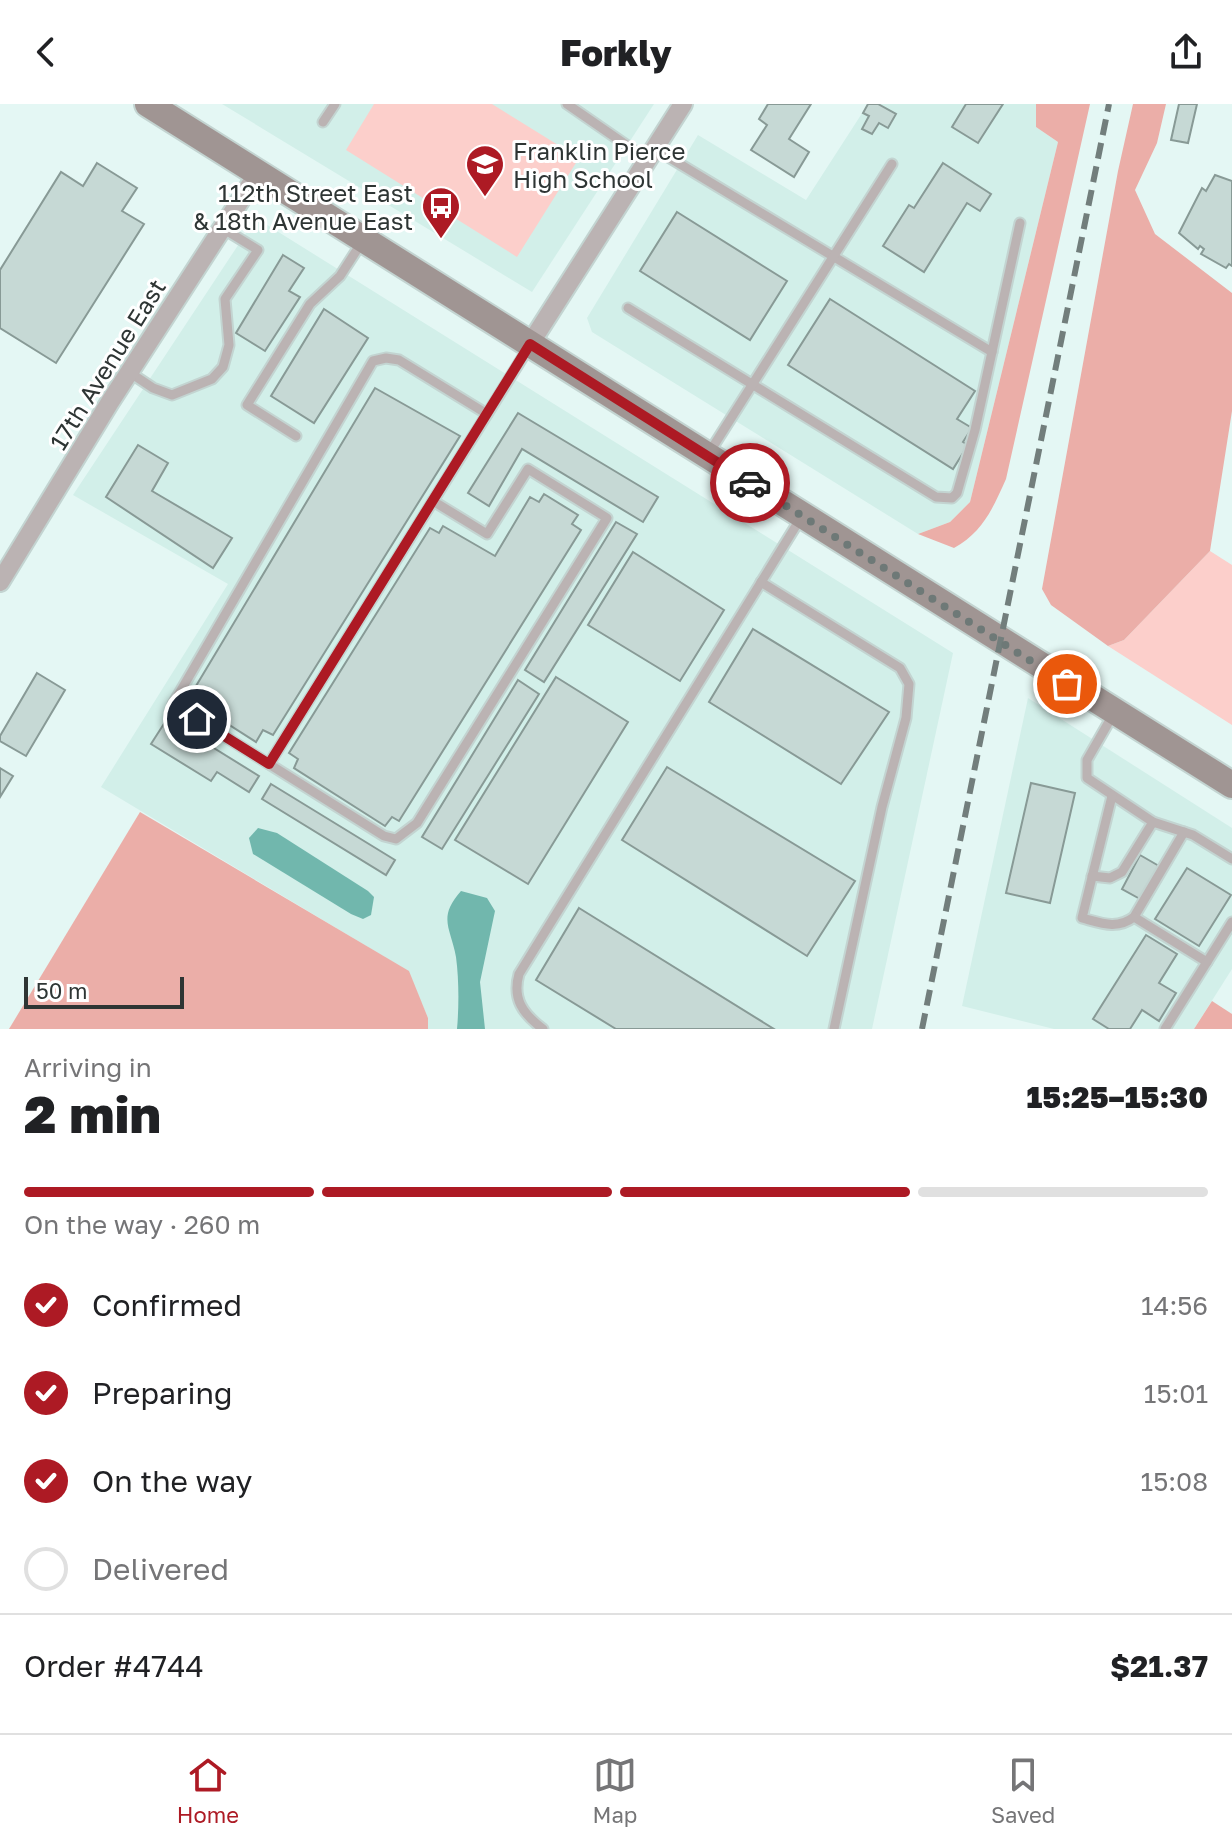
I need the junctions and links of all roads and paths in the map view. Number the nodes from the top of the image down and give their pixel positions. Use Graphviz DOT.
graph roads {
  1 [pos="148,104"];
  2 [pos="335,104"];
  3 [pos="567,104"];
  4 [pos="683,104"];
  5 [pos="323,122"];
  6 [pos="651,154"];
  7 [pos="892,164"];
  8 [pos="258,173"];
  9 [pos="1020,223"];
  10 [pos="222,228"];
  11 [pos="364,239"];
  12 [pos="833,257"];
  13 [pos="628,308"];
  14 [pos="530,344"];
  15 [pos="992,352"];
  16 [pos="129,372"];
  17 [pos="752,385"];
  18 [pos="487,414"];
  19 [pos="296,436"];
  20 [pos="707,456"];
  21 [pos="433,501"];
  22 [pos="802,516"];
  23 [pos="0,582"];
  24 [pos="761,582"];
  25 [pos="1114,713"];
  26 [pos="269,764"];
  27 [pos="1232,785"];
  28 [pos="1112,796"];
  29 [pos="1153,822"];
  30 [pos="1184,832"];
  31 [pos="1232,859"];
  32 [pos="1092,876"];
  33 [pos="1134,917"];
  34 [pos="1232,922"];
  35 [pos="1207,962"];
  36 [pos="543,1029"];
  37 [pos="834,1029"];
  38 [pos="1165,1029"];
  1 -- 8 [label="main road"];
  2 -- 5 [label="lane"];
  3 -- 6 [label="lane"];
  4 -- 6 [label="street"];
  6 -- 12 [label="lane"];
  6 -- 14 [label="street"];
  7 -- 12 [label="lane"];
  8 -- 10 [label="street, 17th Avenue East"];
  8 -- 11 [label="main road"];
  9 -- 15 [label="lane"];
  10 -- 16 [label="street, 17th Avenue East"];
  10 -- 16 [label="lane"];
  11 -- 14 [label="main road"];
  11 -- 19 [label="lane"];
  12 -- 15 [label="lane"];
  12 -- 17 [label="lane"];
  13 -- 17 [label="lane"];
  14 -- 18 [label="lane"];
  14 -- 20 [label="main road"];
  15 -- 17 [label="lane"];
  16 -- 23 [label="street, 17th Avenue East"];
  17 -- 20 [label="lane"];
  18 -- 21 [label="lane"];
  18 -- 26 [label="lane"];
  20 -- 22 [label="main road"];
  21 -- 26 [label="lane"];
  21 -- 26 [label="lane"];
  22 -- 24 [label="lane"];
  22 -- 25 [label="main road"];
  24 -- 36 [label="lane"];
  24 -- 37 [label="lane"];
  25 -- 27 [label="main road"];
  25 -- 28 [label="lane"];
  28 -- 29 [label="lane"];
  28 -- 32 [label="lane"];
  29 -- 30 [label="lane"];
  29 -- 32 [label="lane"];
  30 -- 31 [label="lane"];
  30 -- 33 [label="lane"];
  32 -- 33 [label="lane"];
  33 -- 35 [label="lane"];
  34 -- 35 [label="lane"];
  35 -- 38 [label="lane"];
}
